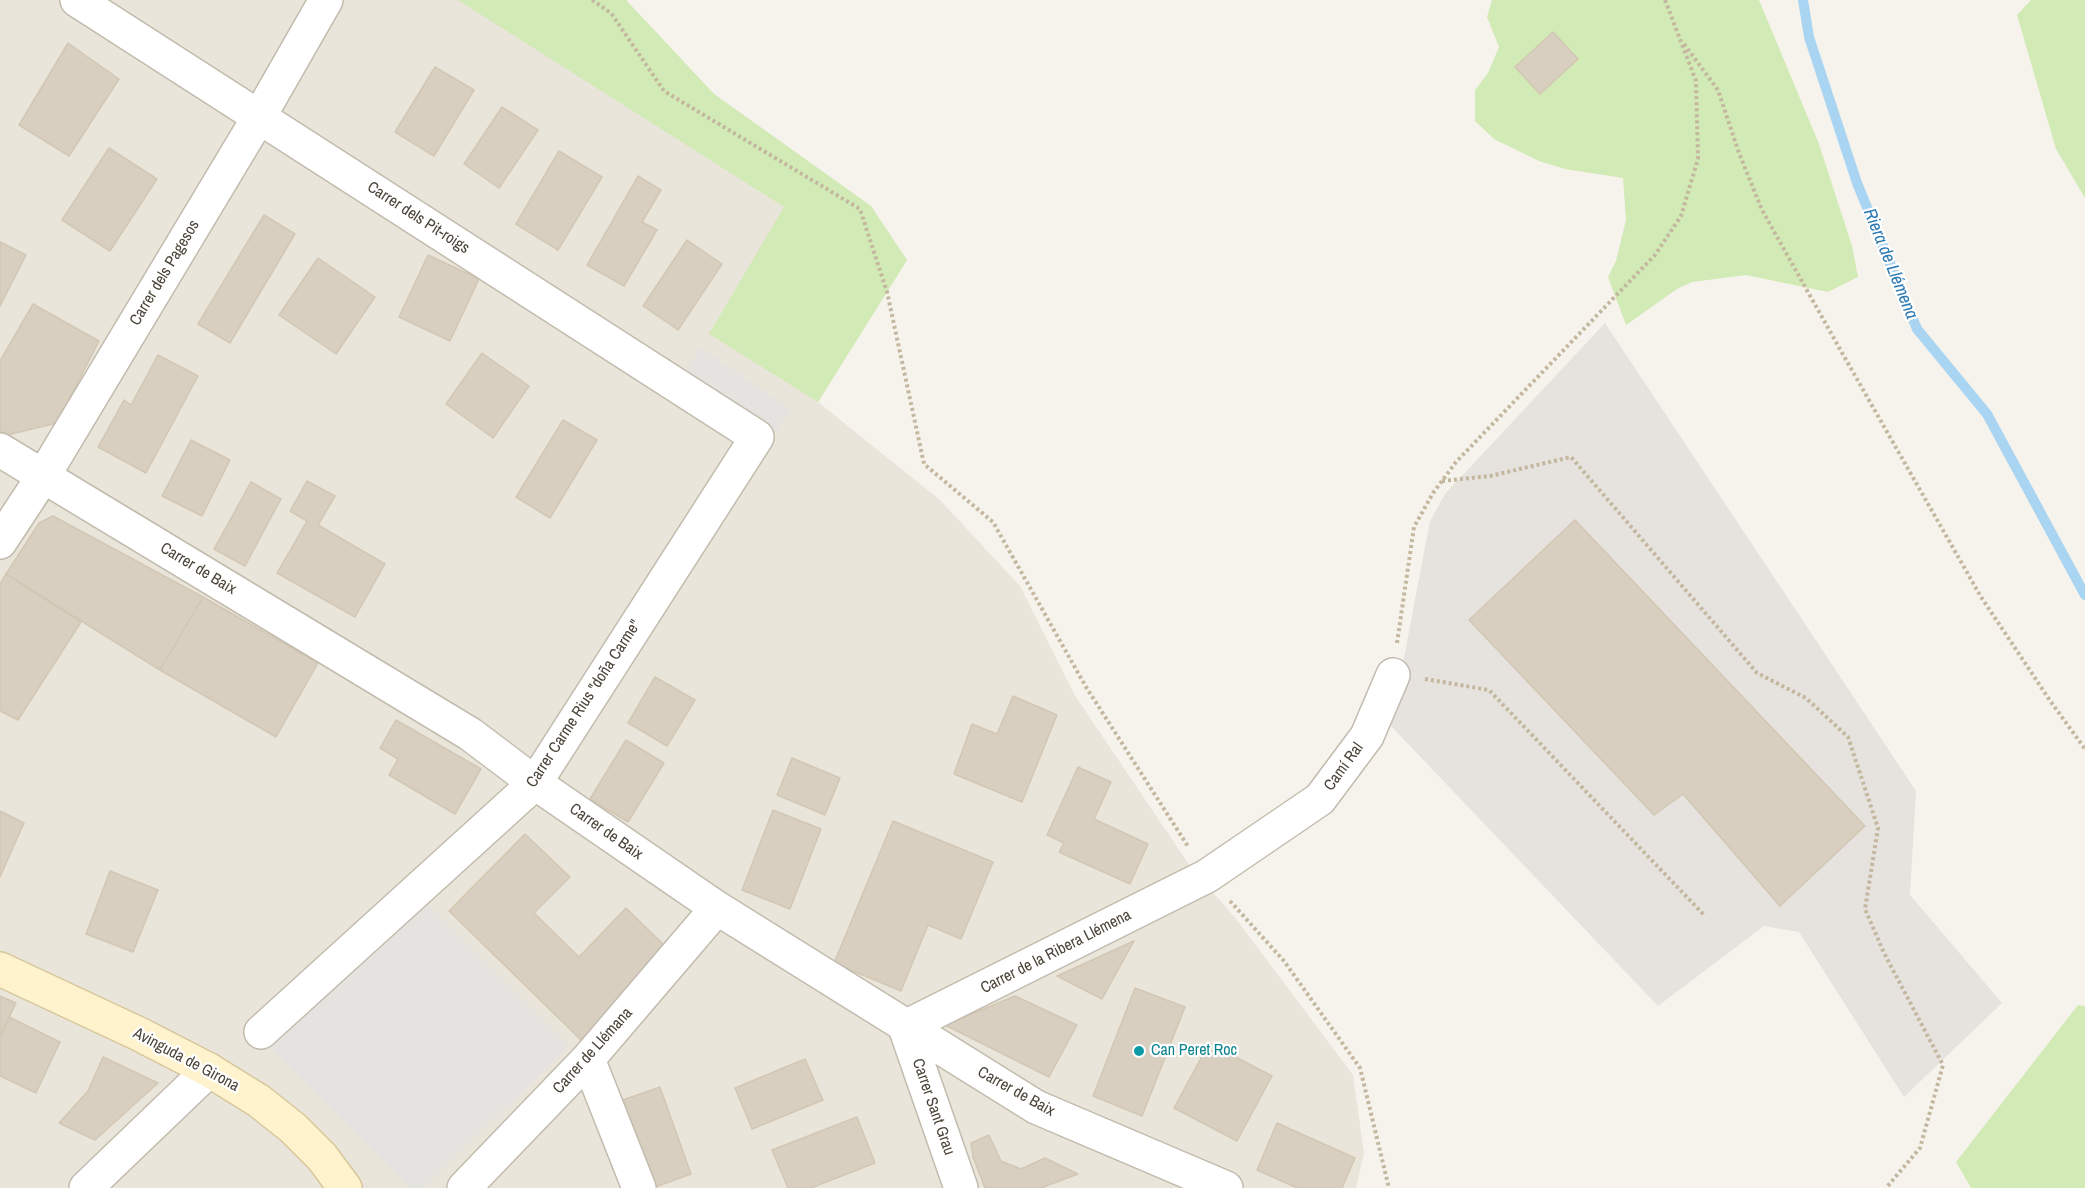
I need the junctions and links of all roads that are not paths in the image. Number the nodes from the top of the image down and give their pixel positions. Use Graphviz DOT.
graph roads {
  1 [pos="77,0"];
  2 [pos="326,0"];
  3 [pos="259,117"];
  4 [pos="757,437"];
  5 [pos="0,450"];
  6 [pos="44,475"];
  7 [pos="0,542"];
  8 [pos="1393,675"];
  9 [pos="535,783"];
  10 [pos="1207,876"];
  11 [pos="717,908"];
  12 [pos="0,969"];
  13 [pos="905,1027"];
  14 [pos="261,1032"];
  15 [pos="588,1059"];
  16 [pos="210,1070"];
  17 [pos="87,1188"];
  18 [pos="345,1188"];
  19 [pos="464,1188"];
  20 [pos="639,1188"];
  21 [pos="961,1188"];
  22 [pos="1226,1188"];
  1 -- 3 [label="street, Carrer dels Pit-roigs"];
  2 -- 3 [label="street, Carrer dels Pagesos"];
  3 -- 4 [label="street, Carrer dels Pit-roigs"];
  3 -- 6 [label="street, Carrer dels Pagesos"];
  4 -- 9 [label="street, Carrer Carme Rius \"doña Carme\""];
  5 -- 6 [label="street, Carrer de Baix"];
  6 -- 7 [label="street, Carrer dels Pagesos"];
  6 -- 9 [label="street, Carrer de Baix"];
  8 -- 10 [label="street, Camí Ral"];
  9 -- 11 [label="street, Carrer de Baix"];
  9 -- 14 [label="street, Carrer Carme Rius \"doña Carme\""];
  10 -- 13 [label="street, Carrer de la Ribera Llémena"];
  11 -- 13 [label="street, Carrer de Baix"];
  11 -- 15 [label="street, Carrer de Llémana"];
  12 -- 16 [label="main road, Avinguda de Girona"];
  13 -- 21 [label="street, Carrer Sant Grau"];
  13 -- 22 [label="street, Carrer de Baix"];
  15 -- 19 [label="street, Carrer de Llémana"];
  15 -- 20 [label="street"];
  16 -- 17 [label="street"];
  16 -- 18 [label="main road, Avinguda de Girona"];
}
